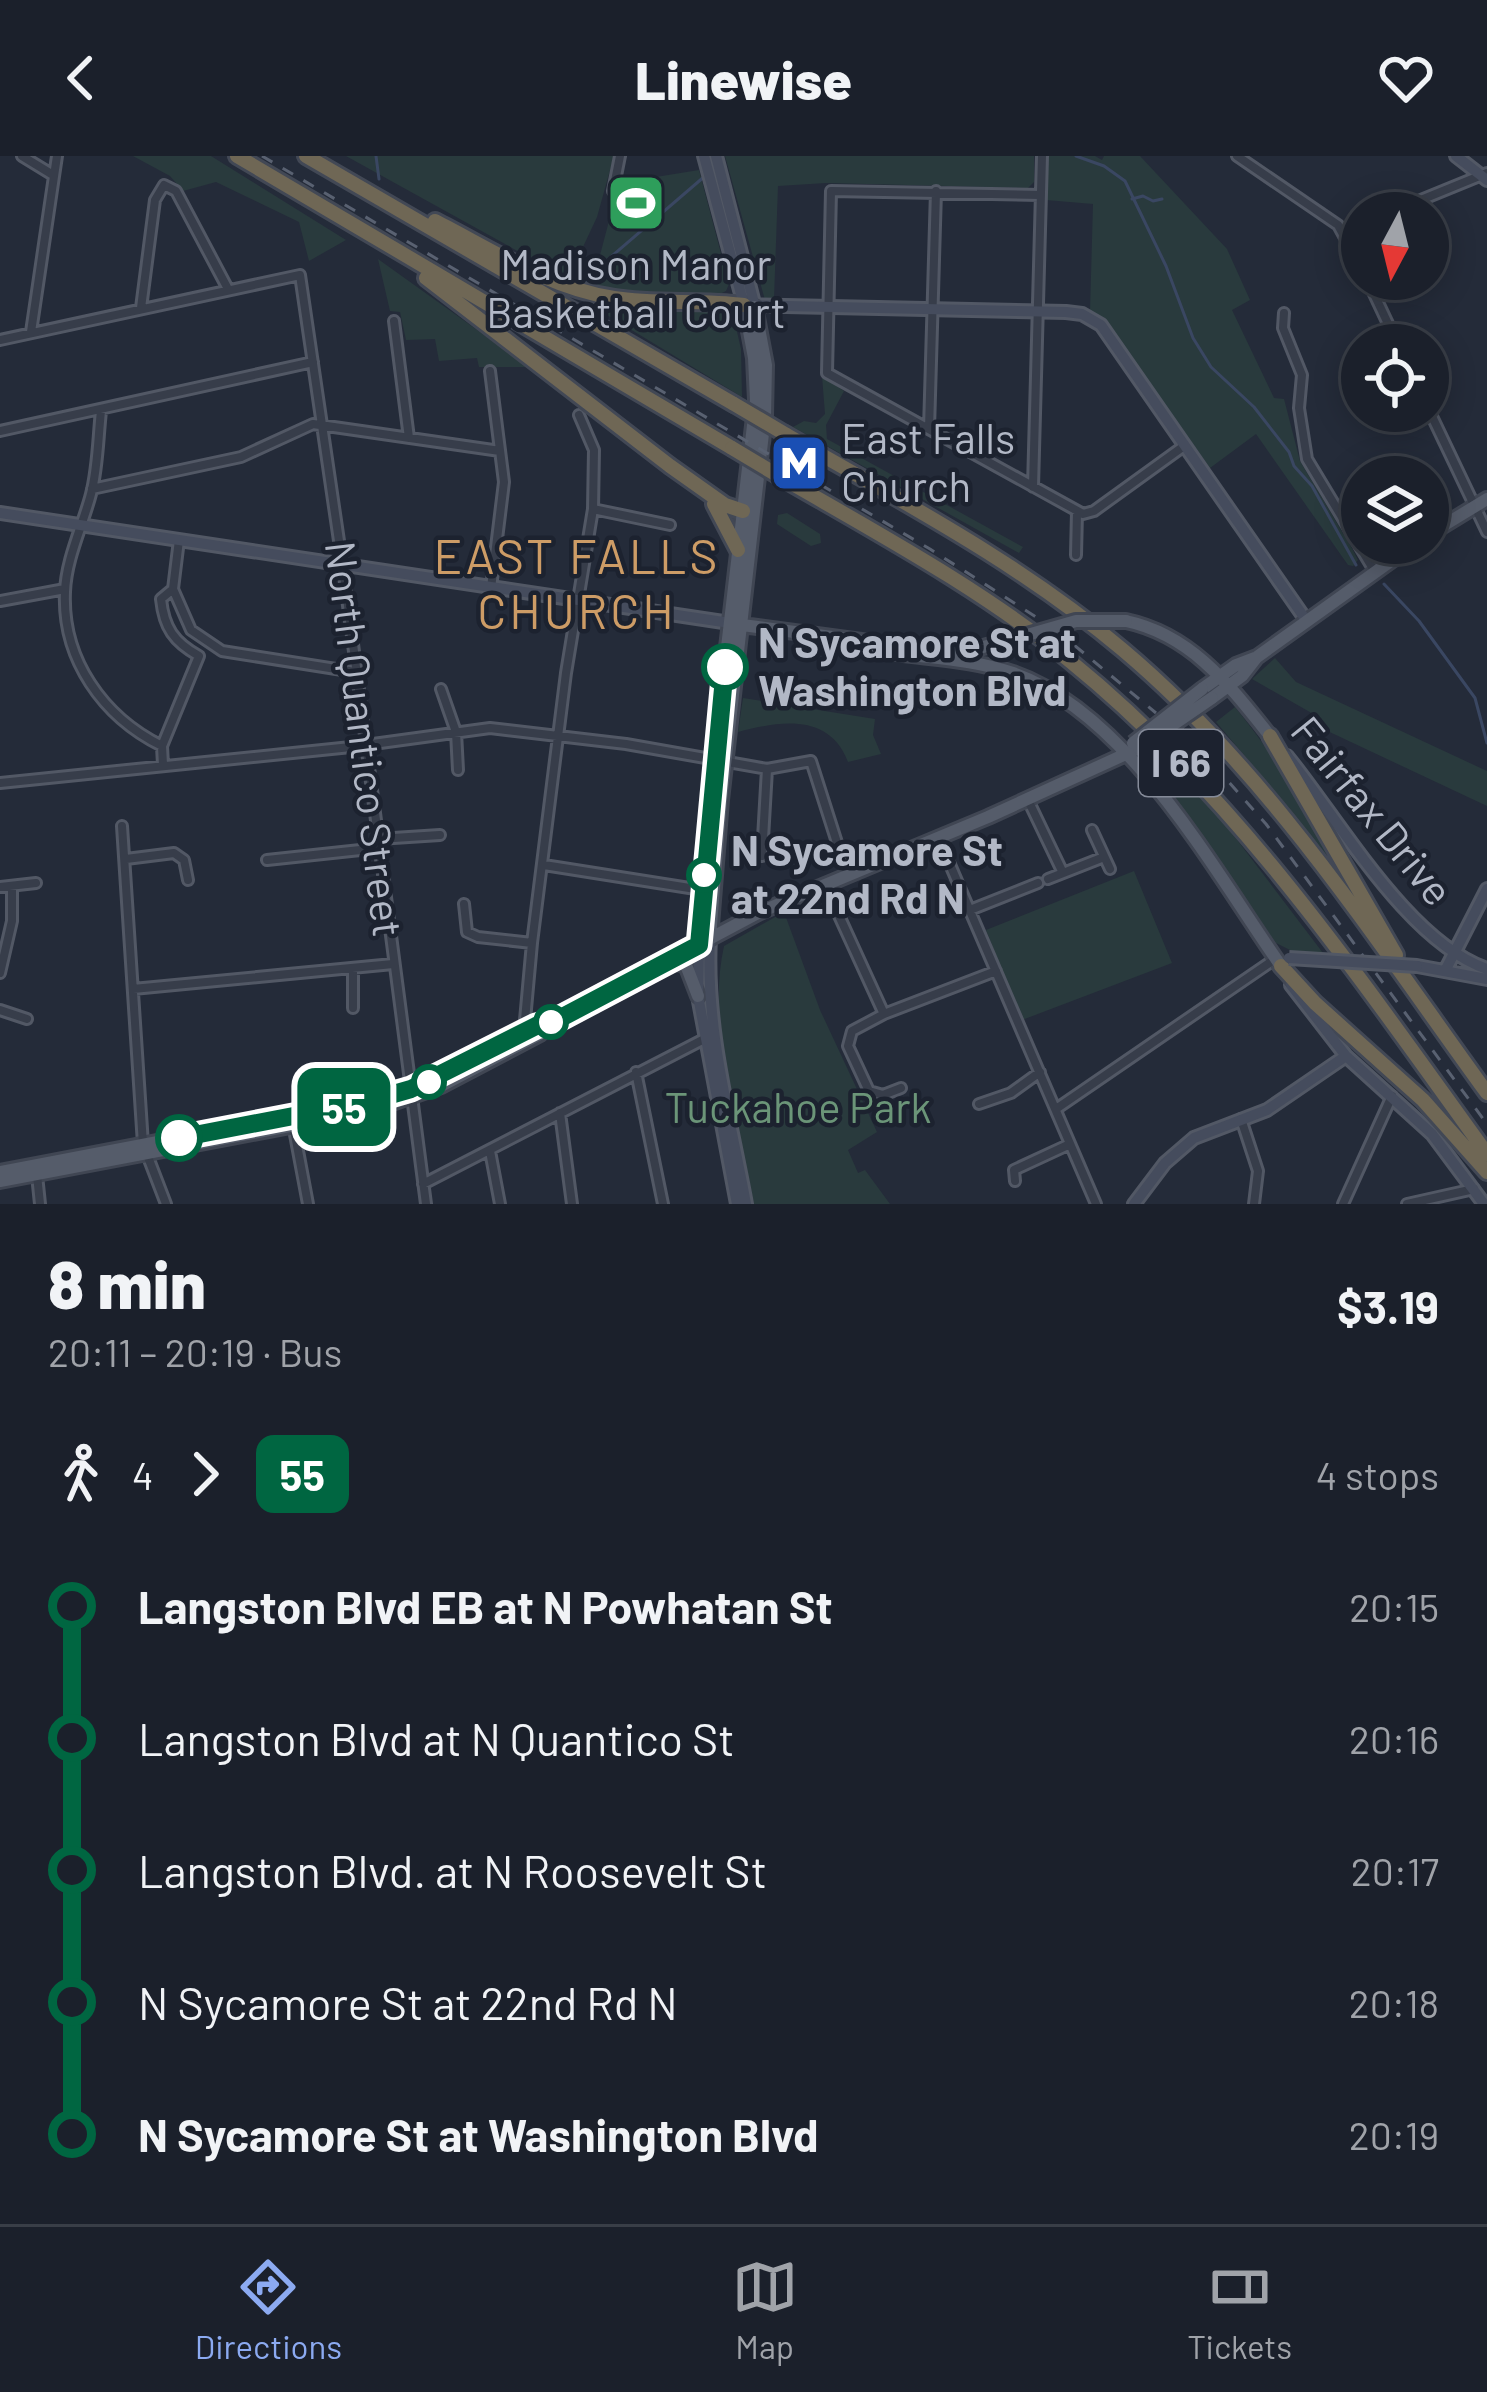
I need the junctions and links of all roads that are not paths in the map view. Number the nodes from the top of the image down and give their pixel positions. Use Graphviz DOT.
graph roads {
  1 [pos="22,156"];
  2 [pos="57,156"];
  3 [pos="237,156"];
  4 [pos="306,156"];
  5 [pos="620,156"];
  6 [pos="1042,156"];
  7 [pos="1237,156"];
  8 [pos="1456,156"];
  9 [pos="708,157"];
  10 [pos="53,175"];
  11 [pos="338,175"];
  12 [pos="1486,176"];
  13 [pos="613,190"];
  14 [pos="936,191"];
  15 [pos="1444,192"];
  16 [pos="1040,195"];
  17 [pos="339,216"];
  18 [pos="1341,229"];
  19 [pos="228,289"];
  20 [pos="750,306"];
  21 [pos="141,308"];
  22 [pos="827,309"];
  23 [pos="932,310"];
  24 [pos="1037,312"];
  25 [pos="1284,313"];
  26 [pos="394,321"];
  27 [pos="31,332"];
  28 [pos="0,340"];
  29 [pos="314,362"];
  30 [pos="490,371"];
  31 [pos="100,411"];
  32 [pos="578,415"];
  33 [pos="323,425"];
  34 [pos="929,430"];
  35 [pos="0,431"];
  36 [pos="1441,432"];
  37 [pos="409,438"];
  38 [pos="1184,446"];
  39 [pos="500,451"];
  40 [pos="685,476"];
  41 [pos="1033,487"];
  42 [pos="92,489"];
  43 [pos="1483,506"];
  44 [pos="593,509"];
  45 [pos="1077,512"];
  46 [pos="0,513"];
  47 [pos="748,513"];
  48 [pos="1449,524"];
  49 [pos="82,525"];
  50 [pos="670,525"];
  51 [pos="1487,532"];
  52 [pos="179,540"];
  53 [pos="739,550"];
  54 [pos="1076,555"];
  55 [pos="1387,564"];
  56 [pos="343,565"];
  57 [pos="1376,572"];
  58 [pos="491,588"];
  59 [pos="64,589"];
  60 [pos="173,589"];
  61 [pos="0,601"];
  62 [pos="578,602"];
  63 [pos="1306,620"];
  64 [pos="735,624"];
  65 [pos="833,639"];
  66 [pos="355,672"];
  67 [pos="1225,680"];
  68 [pos="441,689"];
  69 [pos="456,732"];
  70 [pos="1270,736"];
  71 [pos="558,737"];
  72 [pos="366,745"];
  73 [pos="162,746"];
  74 [pos="1133,748"];
  75 [pos="720,759"];
  76 [pos="163,766"];
  77 [pos="766,769"];
  78 [pos="458,770"];
  79 [pos="0,782"];
  80 [pos="1028,800"];
  81 [pos="122,826"];
  82 [pos="1092,830"];
  83 [pos="440,835"];
  84 [pos="939,837"];
  85 [pos="379,843"];
  86 [pos="762,856"];
  87 [pos="1105,857"];
  88 [pos="126,859"];
  89 [pos="268,860"];
  90 [pos="544,866"];
  91 [pos="1110,869"];
  92 [pos="1063,873"];
  93 [pos="847,874"];
  94 [pos="1048,879"];
  95 [pos="188,880"];
  96 [pos="36,883"];
  97 [pos="825,883"];
  98 [pos="1038,883"];
  99 [pos="12,886"];
  100 [pos="0,887"];
  101 [pos="1487,889"];
  102 [pos="708,891"];
  103 [pos="464,904"];
  104 [pos="970,910"];
  105 [pos="742,920"];
  106 [pos="1416,921"];
  107 [pos="705,942"];
  108 [pos="532,944"];
  109 [pos="1453,955"];
  110 [pos="1282,961"];
  111 [pos="668,962"];
  112 [pos="393,964"];
  113 [pos="1417,966"];
  114 [pos="353,968"];
  115 [pos="1446,969"];
  116 [pos="1487,969"];
  117 [pos="996,971"];
  118 [pos="0,973"];
  119 [pos="1487,980"];
  120 [pos="133,989"];
  121 [pos="698,996"];
  122 [pos="353,1008"];
  123 [pos="0,1010"];
  124 [pos="884,1014"];
  125 [pos="1431,1016"];
  126 [pos="27,1019"];
  127 [pos="529,1035"];
  128 [pos="709,1036"];
  129 [pos="1346,1056"];
  130 [pos="636,1072"];
  131 [pos="1040,1072"];
  132 [pos="901,1088"];
  133 [pos="1487,1093"];
  134 [pos="411,1094"];
  135 [pos="1392,1096"];
  136 [pos="979,1104"];
  137 [pos="1057,1109"];
  138 [pos="560,1113"];
  139 [pos="1241,1119"];
  140 [pos="293,1121"];
  141 [pos="1070,1144"];
  142 [pos="146,1149"];
  143 [pos="490,1151"];
  144 [pos="1487,1154"];
  145 [pos="0,1172"];
  146 [pos="1487,1172"];
  147 [pos="37,1174"];
  148 [pos="0,1181"];
  149 [pos="1015,1181"];
  150 [pos="423,1184"];
  151 [pos="1474,1189"];
  152 [pos="40,1204"];
  153 [pos="166,1204"];
  154 [pos="308,1204"];
  155 [pos="426,1204"];
  156 [pos="500,1204"];
  157 [pos="572,1204"];
  158 [pos="663,1204"];
  159 [pos="742,1204"];
  160 [pos="1096,1204"];
  161 [pos="1134,1204"];
  162 [pos="1254,1204"];
  163 [pos="1343,1204"];
  164 [pos="1407,1204"];
  165 [pos="1484,1204"];
  1 -- 10 [label="street"];
  2 -- 10 [label="street"];
  3 -- 17 [label="highway, I 66"];
  4 -- 11 [label="highway, I 66"];
  5 -- 13 [label="street"];
  6 -- 16 [label="street"];
  7 -- 18 [label="street"];
  8 -- 12 [label="main road"];
  9 -- 20 [label="main road"];
  10 -- 27 [label="street"];
  11 -- 20 [label="highway"];
  11 -- 125 [label="highway, I 66, bridge"];
  12 -- 15 [label="street"];
  14 -- 16 [label="street"];
  14 -- 22 [label="street"];
  14 -- 23 [label="street"];
  16 -- 24 [label="street"];
  17 -- 40 [label="highway"];
  17 -- 144 [label="highway, I 66, bridge"];
  19 -- 21 [label="street"];
  19 -- 21 [label="street"];
  19 -- 29 [label="street, North Quantico Street"];
  20 -- 22 [label="main road"];
  20 -- 47 [label="main road"];
  21 -- 27 [label="street"];
  22 -- 23 [label="main road"];
  22 -- 34 [label="street"];
  23 -- 24 [label="main road"];
  23 -- 34 [label="street"];
  24 -- 38 [label="main road"];
  24 -- 41 [label="street"];
  25 -- 57 [label="street"];
  26 -- 37 [label="street"];
  27 -- 28 [label="street"];
  29 -- 31 [label="street"];
  29 -- 33 [label="street, North Quantico Street"];
  30 -- 39 [label="street"];
  31 -- 35 [label="street"];
  31 -- 42 [label="street"];
  32 -- 44 [label="street"];
  33 -- 37 [label="street"];
  33 -- 42 [label="street"];
  33 -- 56 [label="street, North Quantico Street"];
  34 -- 41 [label="street"];
  36 -- 43 [label="street"];
  37 -- 39 [label="street"];
  38 -- 45 [label="street"];
  38 -- 63 [label="main road"];
  39 -- 58 [label="street"];
  40 -- 47 [label="highway"];
  40 -- 53 [label="highway"];
  41 -- 45 [label="street"];
  42 -- 49 [label="street"];
  43 -- 48 [label="main road"];
  43 -- 51 [label="street"];
  44 -- 50 [label="street"];
  44 -- 62 [label="street"];
  45 -- 54 [label="street"];
  46 -- 49 [label="main road"];
  47 -- 53 [label="main road"];
  47 -- 64 [label="main road"];
  49 -- 52 [label="main road"];
  49 -- 59 [label="street"];
  52 -- 56 [label="main road"];
  52 -- 60 [label="street"];
  53 -- 64 [label="main road"];
  55 -- 57 [label="main road"];
  56 -- 58 [label="main road"];
  56 -- 66 [label="street, North Quantico Street"];
  57 -- 63 [label="main road"];
  58 -- 62 [label="main road"];
  59 -- 61 [label="street"];
  59 -- 73 [label="street"];
  60 -- 66 [label="street"];
  60 -- 73 [label="street"];
  62 -- 64 [label="main road"];
  62 -- 71 [label="street"];
  63 -- 67 [label="main road"];
  64 -- 65 [label="main road"];
  64 -- 75 [label="main road"];
  65 -- 67 [label="main road, Fairfax Drive, bridge"];
  65 -- 74 [label="main road"];
  66 -- 72 [label="street, North Quantico Street"];
  67 -- 70 [label="main road, Fairfax Drive"];
  67 -- 74 [label="main road, bridge"];
  68 -- 69 [label="street"];
  69 -- 71 [label="street"];
  69 -- 72 [label="street"];
  69 -- 78 [label="street"];
  70 -- 106 [label="main road, Fairfax Drive"];
  70 -- 125 [label="highway"];
  71 -- 75 [label="street"];
  71 -- 90 [label="street"];
  72 -- 76 [label="street"];
  72 -- 85 [label="street, North Quantico Street"];
  73 -- 76 [label="street"];
  74 -- 80 [label="main road"];
  74 -- 110 [label="main road"];
  75 -- 77 [label="street"];
  75 -- 102 [label="main road"];
  76 -- 79 [label="street"];
  77 -- 86 [label="street"];
  77 -- 93 [label="street"];
  80 -- 84 [label="main road"];
  80 -- 92 [label="street"];
  81 -- 88 [label="street"];
  82 -- 87 [label="street"];
  83 -- 85 [label="street"];
  84 -- 93 [label="main road"];
  84 -- 104 [label="street"];
  85 -- 89 [label="street"];
  85 -- 112 [label="street, North Quantico Street"];
  87 -- 91 [label="street"];
  87 -- 92 [label="street"];
  88 -- 95 [label="street"];
  88 -- 120 [label="street"];
  90 -- 102 [label="street"];
  90 -- 108 [label="street"];
  92 -- 94 [label="street"];
  93 -- 97 [label="main road"];
  96 -- 99 [label="street"];
  97 -- 105 [label="main road"];
  97 -- 124 [label="street"];
  98 -- 104 [label="street"];
  99 -- 100 [label="street"];
  99 -- 118 [label="street"];
  101 -- 109 [label="main road"];
  102 -- 105 [label="main road"];
  102 -- 107 [label="main road"];
  103 -- 108 [label="street"];
  104 -- 117 [label="street"];
  105 -- 107 [label="main road"];
  106 -- 109 [label="main road, Fairfax Drive"];
  106 -- 113 [label="main road"];
  107 -- 111 [label="main road"];
  107 -- 121 [label="main road"];
  107 -- 128 [label="main road"];
  108 -- 127 [label="street"];
  109 -- 115 [label="main road"];
  109 -- 116 [label="main road, Fairfax Drive"];
  110 -- 113 [label="main road, Fairfax Drive, bridge"];
  110 -- 129 [label="main road"];
  110 -- 137 [label="street"];
  110 -- 146 [label="highway"];
  111 -- 121 [label="main road"];
  111 -- 127 [label="main road"];
  112 -- 114 [label="street"];
  112 -- 134 [label="street, North Quantico Street"];
  113 -- 115 [label="main road, Fairfax Drive"];
  114 -- 120 [label="street"];
  114 -- 122 [label="street"];
  115 -- 119 [label="main road, Fairfax Drive"];
  117 -- 124 [label="street"];
  117 -- 131 [label="street"];
  120 -- 142 [label="street"];
  121 -- 128 [label="main road"];
  123 -- 126 [label="street"];
  124 -- 132 [label="street"];
  125 -- 133 [label="highway, I 66"];
  127 -- 134 [label="main road"];
  128 -- 130 [label="street"];
  128 -- 159 [label="main road"];
  129 -- 135 [label="main road"];
  129 -- 139 [label="main road"];
  130 -- 138 [label="street"];
  130 -- 158 [label="street"];
  131 -- 136 [label="street"];
  131 -- 137 [label="street"];
  134 -- 140 [label="main road"];
  134 -- 150 [label="street, North Quantico Street"];
  135 -- 151 [label="main road"];
  135 -- 163 [label="street"];
  137 -- 141 [label="street"];
  138 -- 143 [label="street"];
  138 -- 157 [label="street"];
  139 -- 161 [label="main road"];
  139 -- 162 [label="street"];
  140 -- 142 [label="main road"];
  140 -- 154 [label="street"];
  141 -- 149 [label="street"];
  141 -- 160 [label="street"];
  142 -- 145 [label="main road"];
  142 -- 147 [label="main road"];
  142 -- 153 [label="street"];
  143 -- 150 [label="street"];
  143 -- 156 [label="street"];
  147 -- 148 [label="main road"];
  147 -- 152 [label="street"];
  150 -- 155 [label="street, North Quantico Street"];
  151 -- 164 [label="street"];
  151 -- 165 [label="main road"];
}
